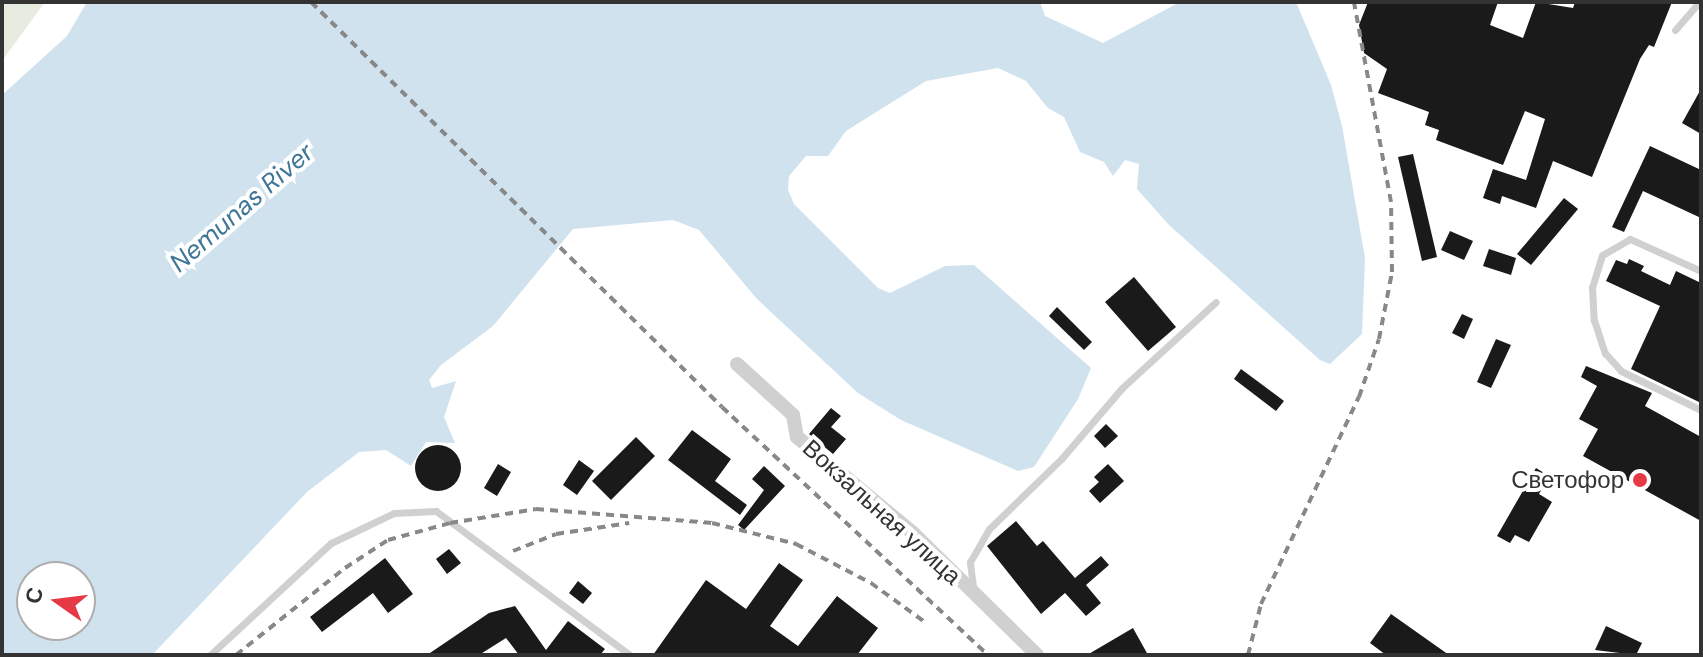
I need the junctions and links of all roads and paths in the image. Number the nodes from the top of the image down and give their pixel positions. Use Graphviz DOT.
graph roads {
  1 [pos="1699,2"];
  2 [pos="1675,30"];
  3 [pos="1701,271"];
  4 [pos="1216,302"];
  5 [pos="737,364"];
  6 [pos="1701,410"];
  7 [pos="976,597"];
  8 [pos="210,655"];
  9 [pos="630,655"];
  10 [pos="1037,655"];
  1 -- 2 [label="lane"];
  3 -- 6 [label="lane"];
  4 -- 7 [label="lane"];
  5 -- 7 [label="street, Вокзальная улица"];
  7 -- 10 [label="street, Вокзальная улица"];
  8 -- 9 [label="lane"];
}
